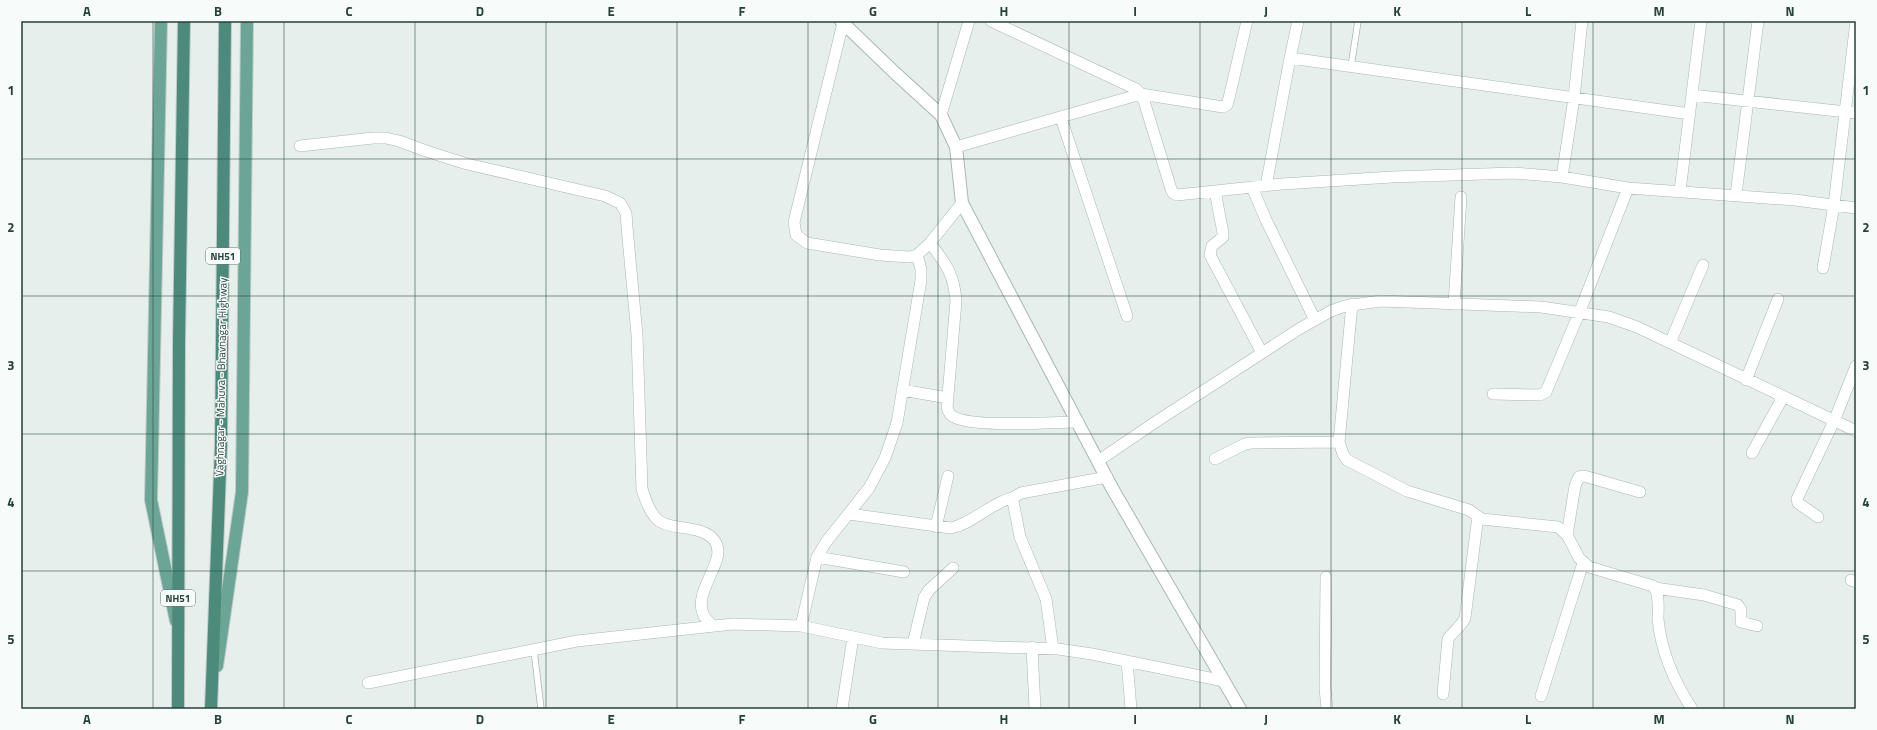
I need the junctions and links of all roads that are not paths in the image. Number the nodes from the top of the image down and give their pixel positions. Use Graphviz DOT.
graph roads {
  1 [pos="161,21"];
  2 [pos="184,21"];
  3 [pos="225,21"];
  4 [pos="247,21"];
  5 [pos="969,21"];
  6 [pos="991,21"];
  7 [pos="1247,21"];
  8 [pos="1298,21"];
  9 [pos="1358,21"];
  10 [pos="1582,21"];
  11 [pos="1701,21"];
  12 [pos="1758,21"];
  13 [pos="1856,21"];
  14 [pos="842,22"];
  15 [pos="1290,58"];
  16 [pos="1351,67"];
  17 [pos="1141,94"];
  18 [pos="1692,95"];
  19 [pos="1574,98"];
  20 [pos="1748,102"];
  21 [pos="1851,113"];
  22 [pos="941,114"];
  23 [pos="1690,114"];
  24 [pos="1061,118"];
  25 [pos="300,146"];
  26 [pos="956,147"];
  27 [pos="1562,177"];
  28 [pos="1266,186"];
  29 [pos="1252,187"];
  30 [pos="1628,188"];
  31 [pos="1680,191"];
  32 [pos="1215,192"];
  33 [pos="1736,196"];
  34 [pos="1461,197"];
  35 [pos="962,203"];
  36 [pos="1834,205"];
  37 [pos="1856,208"];
  38 [pos="930,243"];
  39 [pos="917,255"];
  40 [pos="1703,264"];
  41 [pos="1823,268"];
  42 [pos="1778,299"];
  43 [pos="1352,304"];
  44 [pos="1454,304"];
  45 [pos="1580,312"];
  46 [pos="1127,316"];
  47 [pos="1315,320"];
  48 [pos="1670,343"];
  49 [pos="1262,353"];
  50 [pos="1856,366"];
  51 [pos="1746,380"];
  52 [pos="902,390"];
  53 [pos="1493,394"];
  54 [pos="1783,397"];
  55 [pos="948,398"];
  56 [pos="1834,421"];
  57 [pos="1078,422"];
  58 [pos="1856,431"];
  59 [pos="1339,442"];
  60 [pos="1752,453"];
  61 [pos="1215,459"];
  62 [pos="1098,461"];
  63 [pos="948,476"];
  64 [pos="1107,477"];
  65 [pos="1640,492"];
  66 [pos="1014,498"];
  67 [pos="849,514"];
  68 [pos="1478,516"];
  69 [pos="1818,517"];
  70 [pos="936,527"];
  71 [pos="1567,535"];
  72 [pos="817,557"];
  73 [pos="1583,563"];
  74 [pos="953,568"];
  75 [pos="904,572"];
  76 [pos="1326,578"];
  77 [pos="1655,588"];
  78 [pos="712,625"];
  79 [pos="801,626"];
  80 [pos="1757,626"];
  81 [pos="178,634"];
  82 [pos="853,637"];
  83 [pos="913,644"];
  84 [pos="1032,647"];
  85 [pos="1053,649"];
  86 [pos="534,650"];
  87 [pos="1127,661"];
  88 [pos="1224,681"];
  89 [pos="368,683"];
  90 [pos="1443,694"];
  91 [pos="1541,696"];
  92 [pos="212,706"];
  93 [pos="178,709"];
  94 [pos="541,709"];
  95 [pos="842,709"];
  96 [pos="1034,709"];
  97 [pos="1131,709"];
  98 [pos="1240,709"];
  99 [pos="1327,709"];
  100 [pos="1692,709"];
  1 -- 81 [label="main road"];
  2 -- 81 [label="highway, NH51"];
  3 -- 92 [label="highway, Vaghnagar - Mahuva - Bhavnagar Highway / NH51"];
  4 -- 92 [label="main road"];
  5 -- 22 [label="street"];
  6 -- 17 [label="street"];
  7 -- 17 [label="street"];
  8 -- 15 [label="street"];
  9 -- 16 [label="lane"];
  10 -- 19 [label="street"];
  11 -- 18 [label="street"];
  12 -- 20 [label="street"];
  13 -- 21 [label="street"];
  14 -- 22 [label="street"];
  14 -- 39 [label="street"];
  15 -- 16 [label="street"];
  15 -- 28 [label="street"];
  16 -- 19 [label="street"];
  17 -- 24 [label="street"];
  17 -- 32 [label="street"];
  18 -- 20 [label="street"];
  18 -- 23 [label="street"];
  19 -- 23 [label="street"];
  19 -- 27 [label="street"];
  20 -- 21 [label="street"];
  20 -- 33 [label="street"];
  21 -- 36 [label="street"];
  22 -- 26 [label="street"];
  23 -- 31 [label="street"];
  24 -- 26 [label="street"];
  24 -- 46 [label="street"];
  25 -- 78 [label="street"];
  26 -- 35 [label="street"];
  27 -- 28 [label="street"];
  27 -- 30 [label="street"];
  28 -- 29 [label="street"];
  29 -- 32 [label="street"];
  29 -- 47 [label="street"];
  30 -- 31 [label="street"];
  30 -- 45 [label="street"];
  31 -- 33 [label="street"];
  32 -- 49 [label="street"];
  33 -- 36 [label="street"];
  34 -- 44 [label="street"];
  35 -- 38 [label="street"];
  35 -- 57 [label="street"];
  36 -- 37 [label="street"];
  36 -- 41 [label="street"];
  38 -- 39 [label="street"];
  38 -- 55 [label="street"];
  39 -- 52 [label="street"];
  40 -- 48 [label="street"];
  42 -- 51 [label="street"];
  43 -- 44 [label="street"];
  43 -- 47 [label="street"];
  43 -- 59 [label="street"];
  44 -- 45 [label="street"];
  45 -- 48 [label="street"];
  45 -- 53 [label="street"];
  47 -- 49 [label="street"];
  48 -- 51 [label="street"];
  49 -- 62 [label="street"];
  50 -- 56 [label="street"];
  51 -- 54 [label="street"];
  52 -- 55 [label="street"];
  52 -- 67 [label="street"];
  54 -- 56 [label="street"];
  54 -- 60 [label="street"];
  55 -- 57 [label="street"];
  56 -- 58 [label="street"];
  56 -- 69 [label="street"];
  57 -- 62 [label="street"];
  59 -- 61 [label="street"];
  59 -- 68 [label="street"];
  62 -- 64 [label="street"];
  63 -- 70 [label="street"];
  64 -- 66 [label="street"];
  64 -- 88 [label="street"];
  65 -- 71 [label="street"];
  66 -- 70 [label="street"];
  66 -- 85 [label="street"];
  67 -- 70 [label="street"];
  67 -- 72 [label="street"];
  68 -- 71 [label="street"];
  68 -- 90 [label="street"];
  71 -- 73 [label="street"];
  72 -- 75 [label="street"];
  72 -- 79 [label="street"];
  73 -- 77 [label="street"];
  73 -- 91 [label="street"];
  74 -- 83 [label="street"];
  76 -- 99 [label="street"];
  77 -- 80 [label="street"];
  77 -- 100 [label="street"];
  78 -- 79 [label="street"];
  78 -- 86 [label="street"];
  79 -- 82 [label="street"];
  81 -- 93 [label="highway, NH51"];
  82 -- 83 [label="street"];
  82 -- 95 [label="street"];
  83 -- 84 [label="street"];
  84 -- 85 [label="street"];
  84 -- 96 [label="street"];
  85 -- 87 [label="street"];
  86 -- 89 [label="street"];
  86 -- 94 [label="lane"];
  87 -- 88 [label="street"];
  87 -- 97 [label="street"];
  88 -- 98 [label="street"];
}
